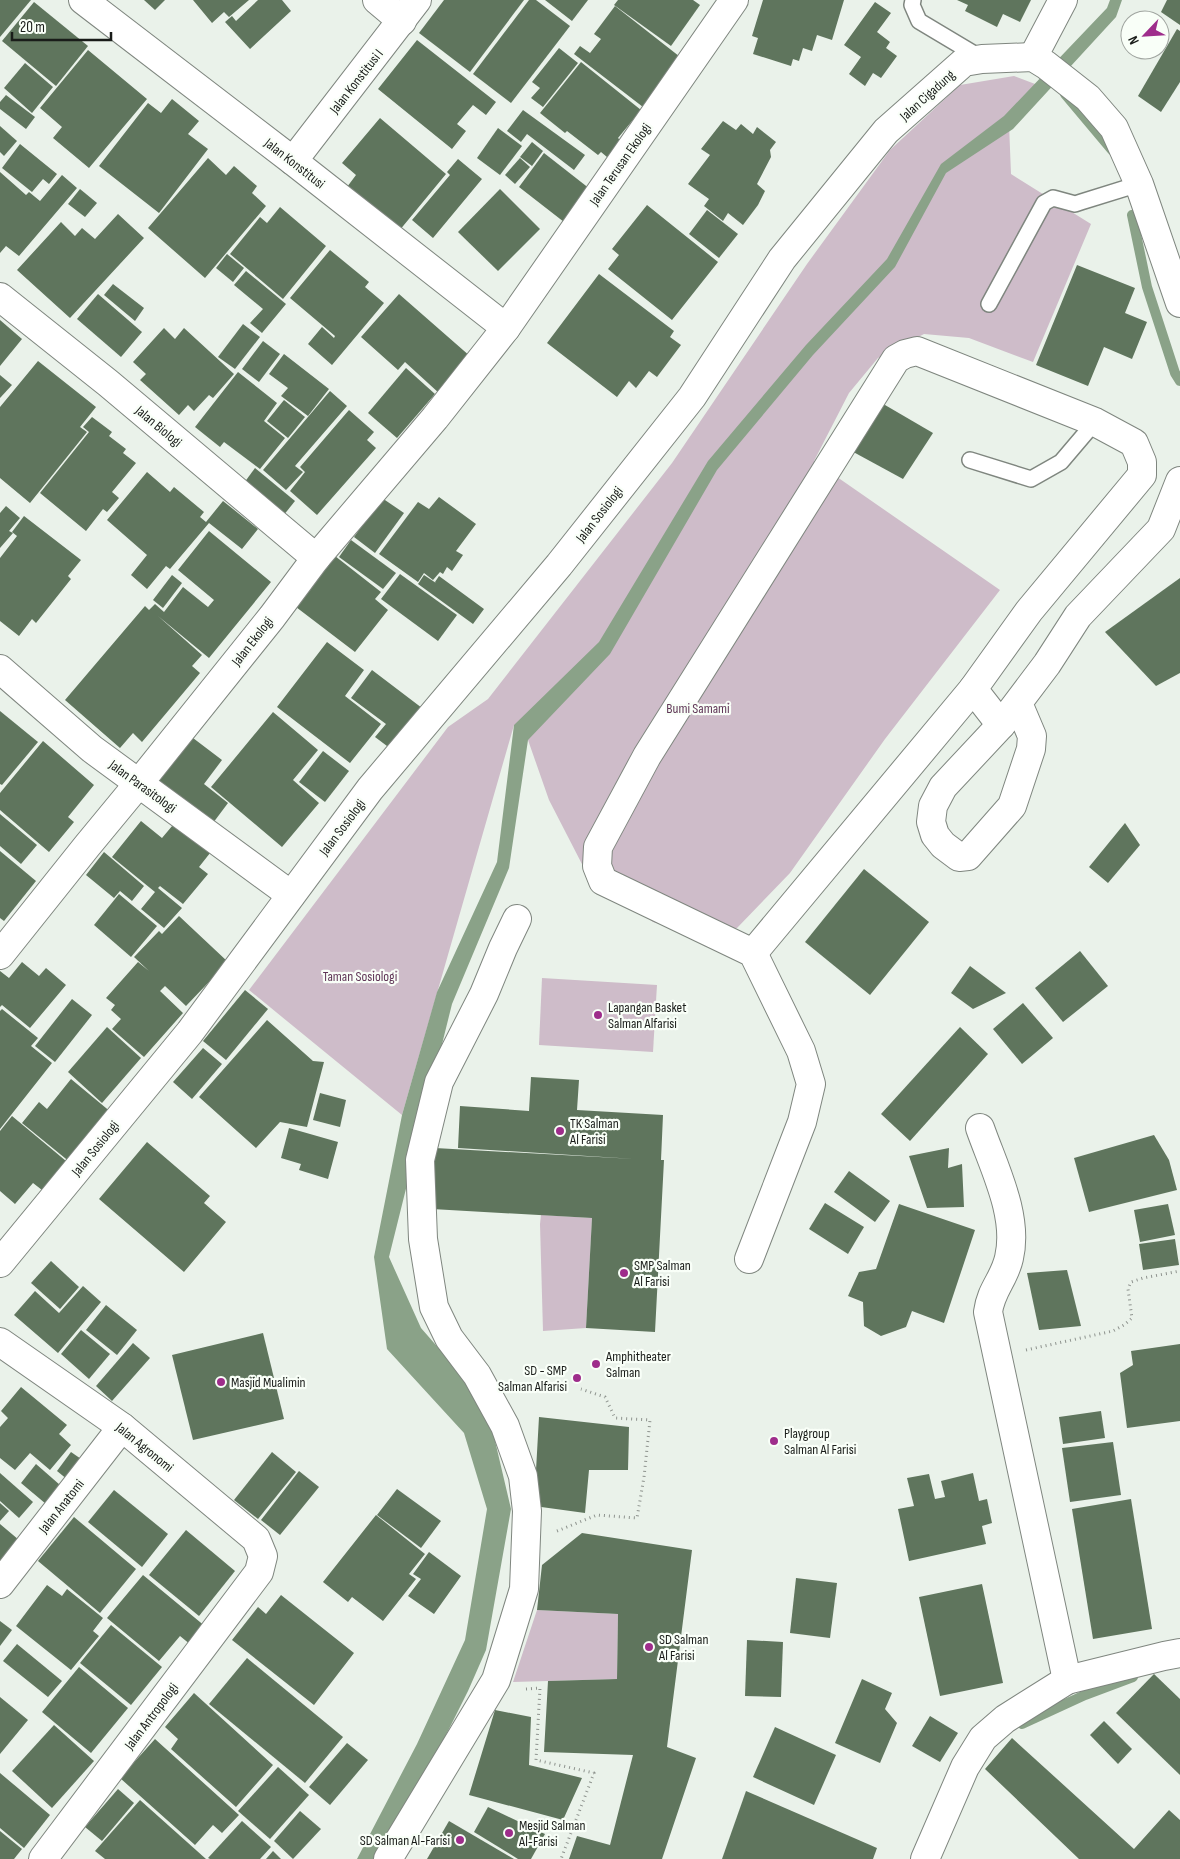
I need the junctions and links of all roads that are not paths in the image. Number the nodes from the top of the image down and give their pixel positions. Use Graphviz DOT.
graph roads {
  1 [pos="83,0"];
  2 [pos="377,0"];
  3 [pos="734,0"];
  4 [pos="913,0"];
  5 [pos="1063,0"];
  6 [pos="410,10"];
  7 [pos="982,59"];
  8 [pos="1039,61"];
  9 [pos="293,161"];
  10 [pos="1140,184"];
  11 [pos="0,297"];
  12 [pos="1180,303"];
  13 [pos="990,304"];
  14 [pos="506,328"];
  15 [pos="692,397"];
  16 [pos="1095,422"];
  17 [pos="970,460"];
  18 [pos="1180,481"];
  19 [pos="316,558"];
  20 [pos="0,669"];
  21 [pos="973,689"];
  22 [pos="1018,703"];
  23 [pos="1001,725"];
  24 [pos="140,783"];
  25 [pos="291,895"];
  26 [pos="517,919"];
  27 [pos="752,954"];
  28 [pos="0,955"];
  29 [pos="980,1128"];
  30 [pos="749,1259"];
  31 [pos="0,1263"];
  32 [pos="0,1342"];
  33 [pos="122,1427"];
  34 [pos="259,1572"];
  35 [pos="0,1584"];
  36 [pos="1180,1654"];
  37 [pos="1067,1680"];
  38 [pos="43,1859"];
  39 [pos="388,1859"];
  40 [pos="924,1859"];
  1 -- 9 [label="street, Jalan Konstitusi"];
  2 -- 6 [label="street"];
  3 -- 14 [label="street, Jalan Terusan Ekologi"];
  4 -- 7 [label="lane"];
  5 -- 8 [label="street"];
  6 -- 9 [label="street, Jalan Konstitusi I"];
  7 -- 8 [label="street, Jalan Cigadung"];
  7 -- 15 [label="street, Jalan Cigadung"];
  8 -- 10 [label="street"];
  9 -- 14 [label="street, Jalan Konstitusi"];
  10 -- 12 [label="street"];
  10 -- 13 [label="lane"];
  11 -- 19 [label="street, Jalan Biologi"];
  14 -- 19 [label="street, Jalan Ekologi"];
  15 -- 25 [label="street, Jalan Sosiologi"];
  16 -- 17 [label="lane"];
  16 -- 21 [label="street"];
  16 -- 27 [label="street"];
  18 -- 22 [label="street"];
  19 -- 24 [label="street, Jalan Ekologi"];
  20 -- 24 [label="street, Jalan Parasitologi"];
  21 -- 23 [label="street"];
  21 -- 27 [label="street"];
  22 -- 23 [label="street"];
  22 -- 23 [label="street"];
  24 -- 25 [label="street, Jalan Parasitologi"];
  24 -- 28 [label="street, Jalan Ekologi"];
  25 -- 31 [label="street, Jalan Sosiologi"];
  26 -- 39 [label="street"];
  27 -- 30 [label="street"];
  29 -- 37 [label="street"];
  32 -- 33 [label="street, Jalan Agronomi"];
  33 -- 34 [label="street, Jalan Agronomi"];
  33 -- 35 [label="street, Jalan Anatomi"];
  34 -- 38 [label="street, Jalan Antropologi"];
  36 -- 37 [label="street"];
  37 -- 40 [label="street"];
}
